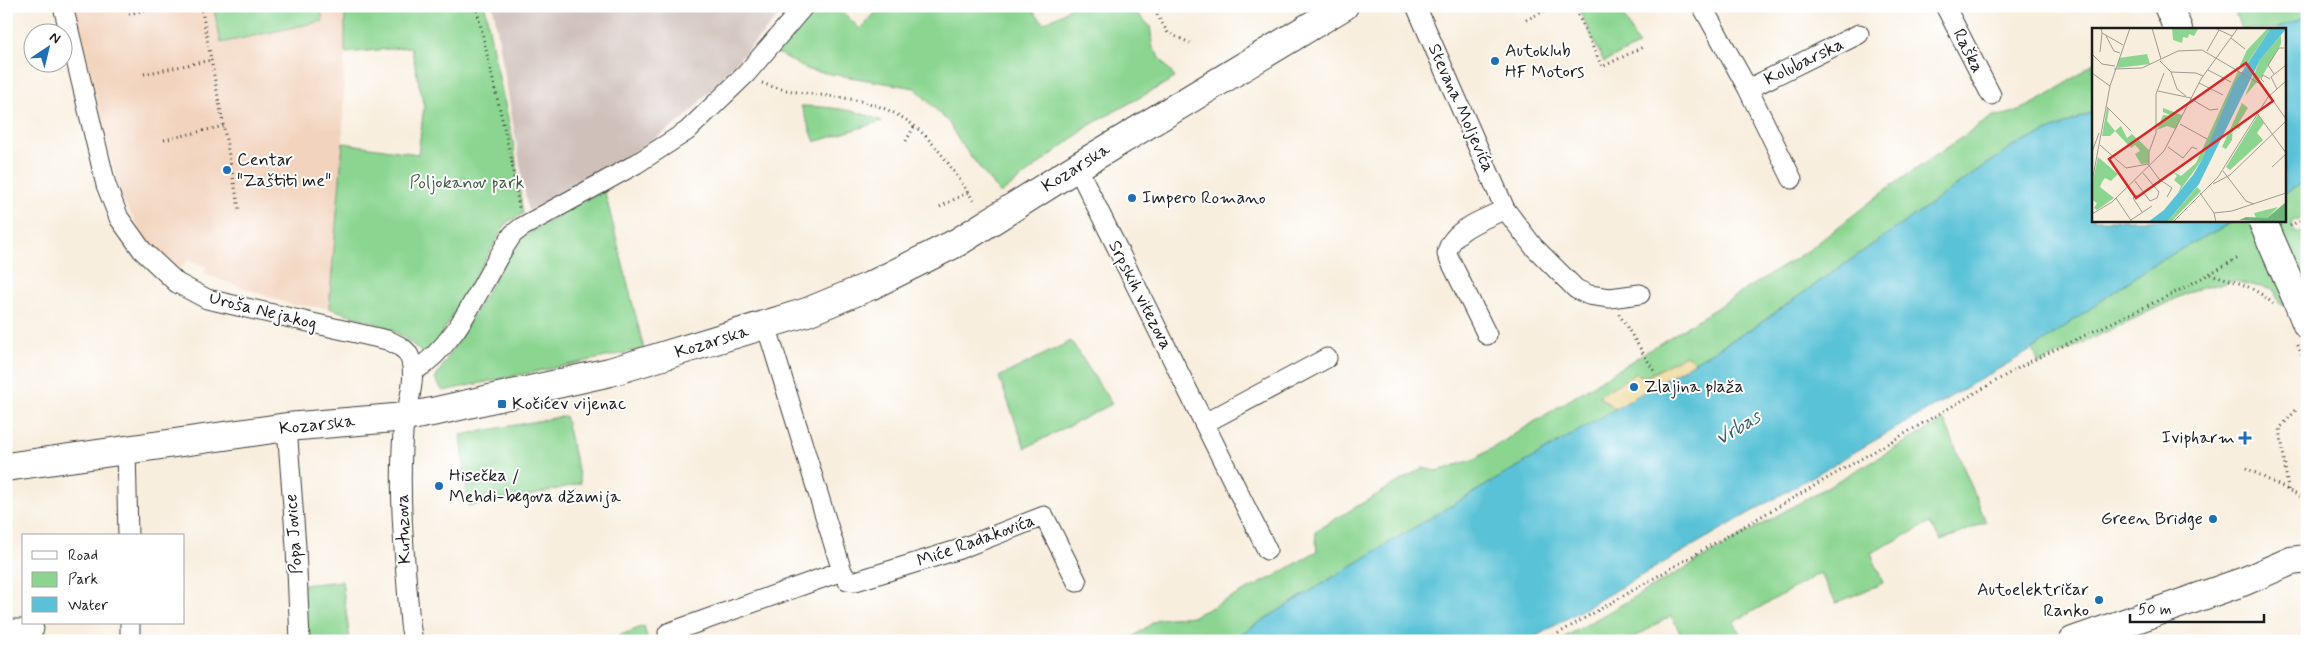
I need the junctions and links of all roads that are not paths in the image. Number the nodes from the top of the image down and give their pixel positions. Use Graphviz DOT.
graph roads {
  1 [pos="63,6"];
  2 [pos="804,6"];
  3 [pos="1344,6"];
  4 [pos="1416,6"];
  5 [pos="1702,6"];
  6 [pos="1945,6"];
  7 [pos="1859,34"];
  8 [pos="1748,89"];
  9 [pos="1991,95"];
  10 [pos="1077,167"];
  11 [pos="1792,179"];
  12 [pos="1505,209"];
  13 [pos="2262,221"];
  14 [pos="1640,294"];
  15 [pos="766,325"];
  16 [pos="2307,325"];
  17 [pos="1487,335"];
  18 [pos="1327,358"];
  19 [pos="413,372"];
  20 [pos="406,417"];
  21 [pos="1205,423"];
  22 [pos="286,427"];
  23 [pos="126,449"];
  24 [pos="6,467"];
  25 [pos="128,534"];
  26 [pos="1267,550"];
  27 [pos="2307,559"];
  28 [pos="842,571"];
  29 [pos="1077,582"];
  30 [pos="130,624"];
  31 [pos="6,629"];
  32 [pos="34,629"];
  33 [pos="668,633"];
  34 [pos="130,641"];
  35 [pos="300,641"];
  36 [pos="413,641"];
  37 [pos="2073,641"];
  1 -- 19 [label="street, Uroša Nejakog"];
  2 -- 19 [label="street"];
  3 -- 10 [label="main road, Kozarska"];
  4 -- 12 [label="street, Stevana Moljevića"];
  5 -- 8 [label="street, Kolubarska"];
  6 -- 9 [label="street, Raška"];
  7 -- 8 [label="street, Kolubarska"];
  8 -- 11 [label="street, Kolubarska"];
  10 -- 15 [label="main road, Kozarska"];
  10 -- 21 [label="street, Srpskih vitezova"];
  12 -- 14 [label="street, Stevana Moljevića"];
  12 -- 17 [label="street"];
  13 -- 16 [label="main road, bridge"];
  15 -- 20 [label="main road, Kozarska"];
  15 -- 28 [label="street"];
  18 -- 21 [label="street"];
  19 -- 20 [label="street, Uroša Nejakog"];
  20 -- 22 [label="main road, Kozarska"];
  20 -- 36 [label="street, Kutuzova"];
  21 -- 26 [label="street, Srpskih vitezova"];
  22 -- 23 [label="main road, Kozarska"];
  22 -- 35 [label="street, Popa Jovice"];
  23 -- 24 [label="main road, Kozarska"];
  23 -- 25 [label="street"];
  27 -- 37 [label="main road"];
  28 -- 29 [label="street, Miće Radakovića"];
  28 -- 33 [label="street"];
  30 -- 34 [label="street"];
  31 -- 32 [label="street"];
}
